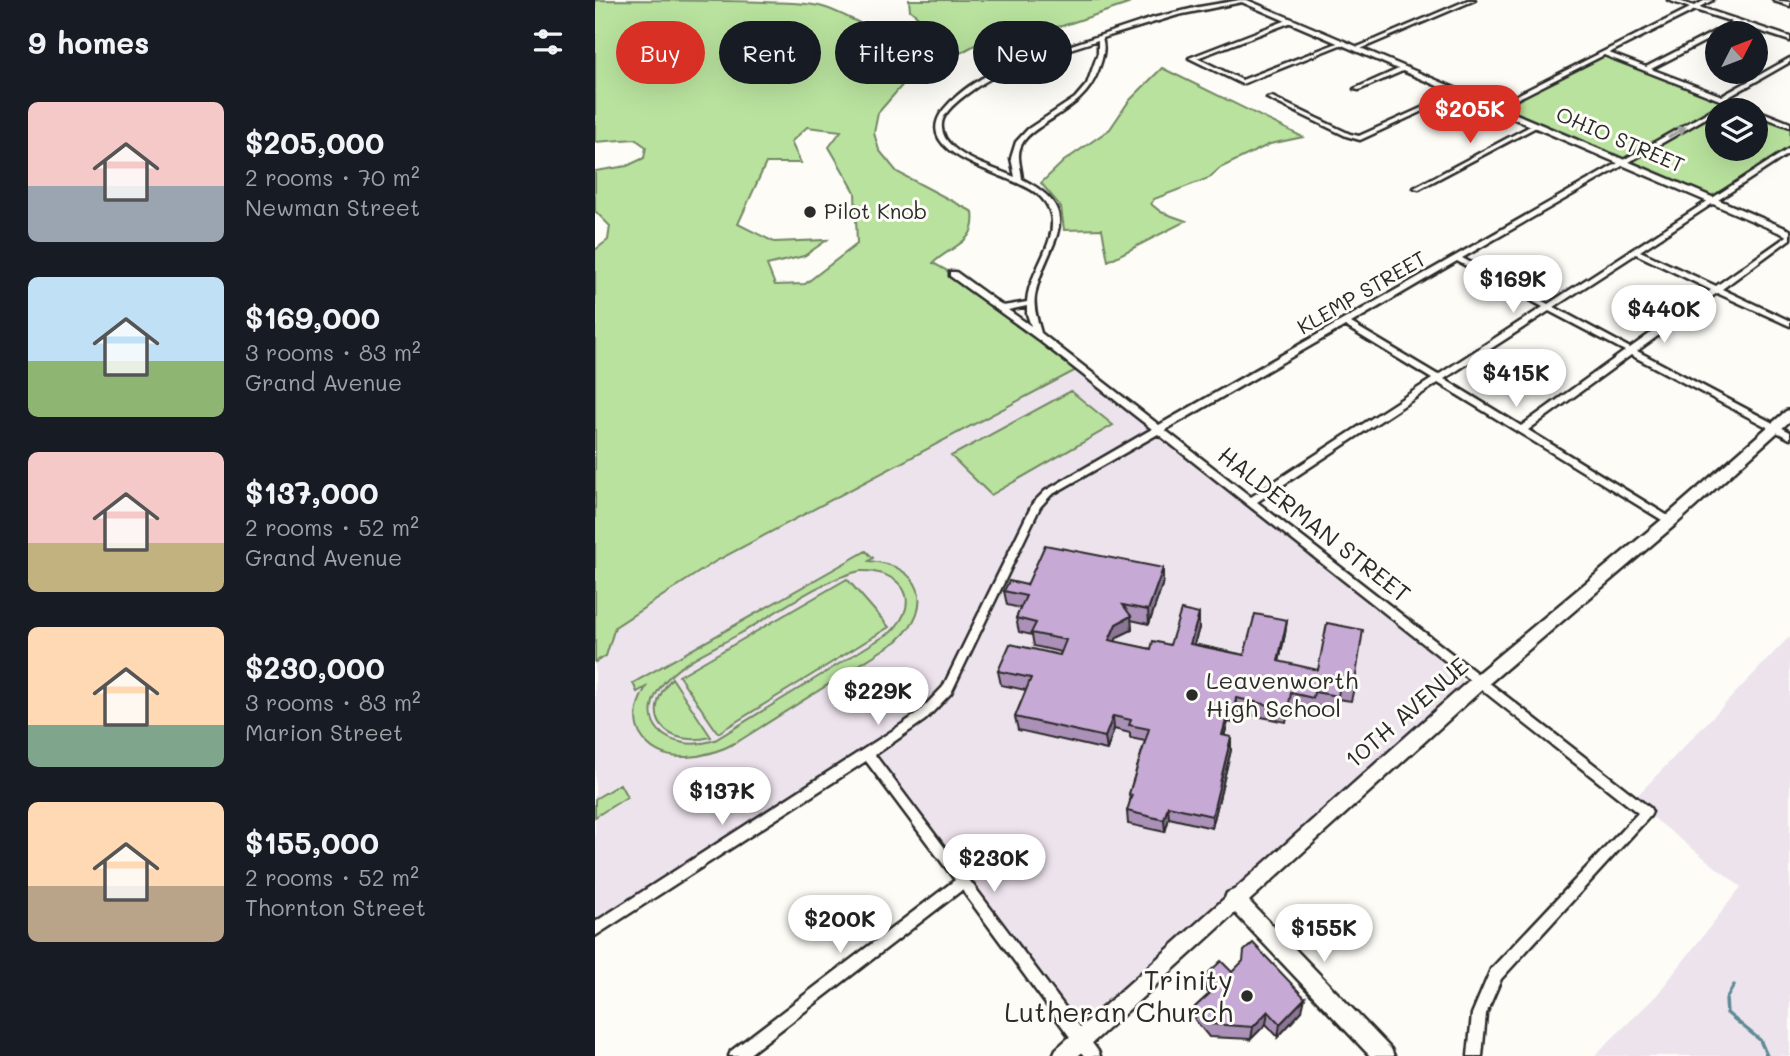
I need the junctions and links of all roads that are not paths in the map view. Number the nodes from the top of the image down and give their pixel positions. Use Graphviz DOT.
graph roads {
  1 [pos="1472,0"];
  2 [pos="1671,0"];
  3 [pos="1710,0"];
  4 [pos="1776,0"];
  5 [pos="1242,1"];
  6 [pos="1790,4"];
  7 [pos="1694,8"];
  8 [pos="1290,21"];
  9 [pos="1734,21"];
  10 [pos="1768,32"];
  11 [pos="1100,37"];
  12 [pos="1705,39"];
  13 [pos="1790,39"];
  14 [pos="1342,43"];
  15 [pos="1356,49"];
  16 [pos="1603,54"];
  17 [pos="1790,60"];
  18 [pos="1403,69"];
  19 [pos="1645,70"];
  20 [pos="1357,89"];
  21 [pos="1459,93"];
  22 [pos="1271,98"];
  23 [pos="1721,98"];
  24 [pos="1729,98"];
  25 [pos="1495,108"];
  26 [pos="1705,113"];
  27 [pos="1768,117"];
  28 [pos="1536,125"];
  29 [pos="1790,125"];
  30 [pos="1790,150"];
  31 [pos="1012,161"];
  32 [pos="1624,163"];
  33 [pos="991,169"];
  34 [pos="1019,178"];
  35 [pos="1417,188"];
  36 [pos="1712,201"];
  37 [pos="1790,235"];
  38 [pos="1636,251"];
  39 [pos="1458,259"];
  40 [pos="953,274"];
  41 [pos="1716,289"];
  42 [pos="1028,304"];
  43 [pos="1001,309"];
  44 [pos="1549,309"];
  45 [pos="1346,323"];
  46 [pos="1790,324"];
  47 [pos="1039,336"];
  48 [pos="1630,352"];
  49 [pos="1439,380"];
  50 [pos="1790,414"];
  51 [pos="1157,429"];
  52 [pos="1522,430"];
  53 [pos="1783,432"];
  54 [pos="1250,502"];
  55 [pos="1670,521"];
  56 [pos="1480,681"];
  57 [pos="867,753"];
  58 [pos="964,881"];
  59 [pos="1234,899"];
  60 [pos="595,930"];
  61 [pos="1080,1040"];
  62 [pos="736,1056"];
  63 [pos="1063,1056"];
  64 [pos="1093,1056"];
  65 [pos="1384,1056"];
  66 [pos="1475,1056"];
  1 -- 15 [label="street"];
  2 -- 7 [label="street"];
  3 -- 7 [label="street"];
  4 -- 6 [label="street"];
  5 -- 8 [label="street, OHIO STREET"];
  5 -- 11 [label="street"];
  7 -- 9 [label="street"];
  7 -- 16 [label="street"];
  8 -- 14 [label="street, OHIO STREET"];
  8 -- 14 [label="street"];
  10 -- 13 [label="street"];
  11 -- 31 [label="street"];
  11 -- 33 [label="street"];
  12 -- 19 [label="street"];
  14 -- 15 [label="street, OHIO STREET"];
  15 -- 18 [label="street, OHIO STREET"];
  16 -- 19 [label="street"];
  16 -- 25 [label="street"];
  17 -- 24 [label="street, KLEMP STREET"];
  18 -- 20 [label="street"];
  18 -- 21 [label="street, OHIO STREET"];
  19 -- 23 [label="street"];
  21 -- 22 [label="street"];
  21 -- 25 [label="street, OHIO STREET"];
  25 -- 28 [label="street, OHIO STREET"];
  32 -- 26 [label="street, KLEMP STREET, one-way"];
  27 -- 29 [label="street"];
  28 -- 32 [label="street, OHIO STREET"];
  28 -- 35 [label="street"];
  30 -- 36 [label="street"];
  31 -- 33 [label="street"];
  31 -- 34 [label="street"];
  32 -- 36 [label="street, OHIO STREET"];
  32 -- 39 [label="street, KLEMP STREET"];
  33 -- 34 [label="street"];
  34 -- 42 [label="street"];
  36 -- 37 [label="street, OHIO STREET"];
  36 -- 38 [label="street"];
  37 -- 41 [label="street"];
  38 -- 41 [label="street"];
  38 -- 44 [label="street"];
  39 -- 44 [label="street"];
  39 -- 45 [label="street, KLEMP STREET"];
  40 -- 43 [label="street, HALDERMAN STREET"];
  41 -- 46 [label="street"];
  41 -- 48 [label="street"];
  42 -- 43 [label="street"];
  42 -- 47 [label="street"];
  43 -- 47 [label="street, HALDERMAN STREET"];
  44 -- 48 [label="street"];
  44 -- 49 [label="street"];
  45 -- 49 [label="street"];
  45 -- 51 [label="street, KLEMP STREET"];
  47 -- 51 [label="street, HALDERMAN STREET"];
  48 -- 52 [label="street"];
  48 -- 53 [label="street"];
  49 -- 52 [label="street"];
  49 -- 54 [label="street"];
  50 -- 53 [label="street, 10TH AVENUE"];
  51 -- 54 [label="street, HALDERMAN STREET"];
  51 -- 57 [label="street, KLEMP STREET"];
  52 -- 55 [label="street"];
  53 -- 55 [label="street, 10TH AVENUE"];
  54 -- 56 [label="street, HALDERMAN STREET"];
  55 -- 56 [label="street, 10TH AVENUE"];
  56 -- 59 [label="street, 10TH AVENUE"];
  56 -- 66 [label="street, HALDERMAN STREET"];
  57 -- 58 [label="street"];
  57 -- 60 [label="street, KLEMP STREET"];
  58 -- 61 [label="street"];
  58 -- 62 [label="street"];
  59 -- 61 [label="street, 10TH AVENUE"];
  59 -- 65 [label="street"];
  61 -- 63 [label="street, 10TH AVENUE"];
  61 -- 64 [label="street"];
}
